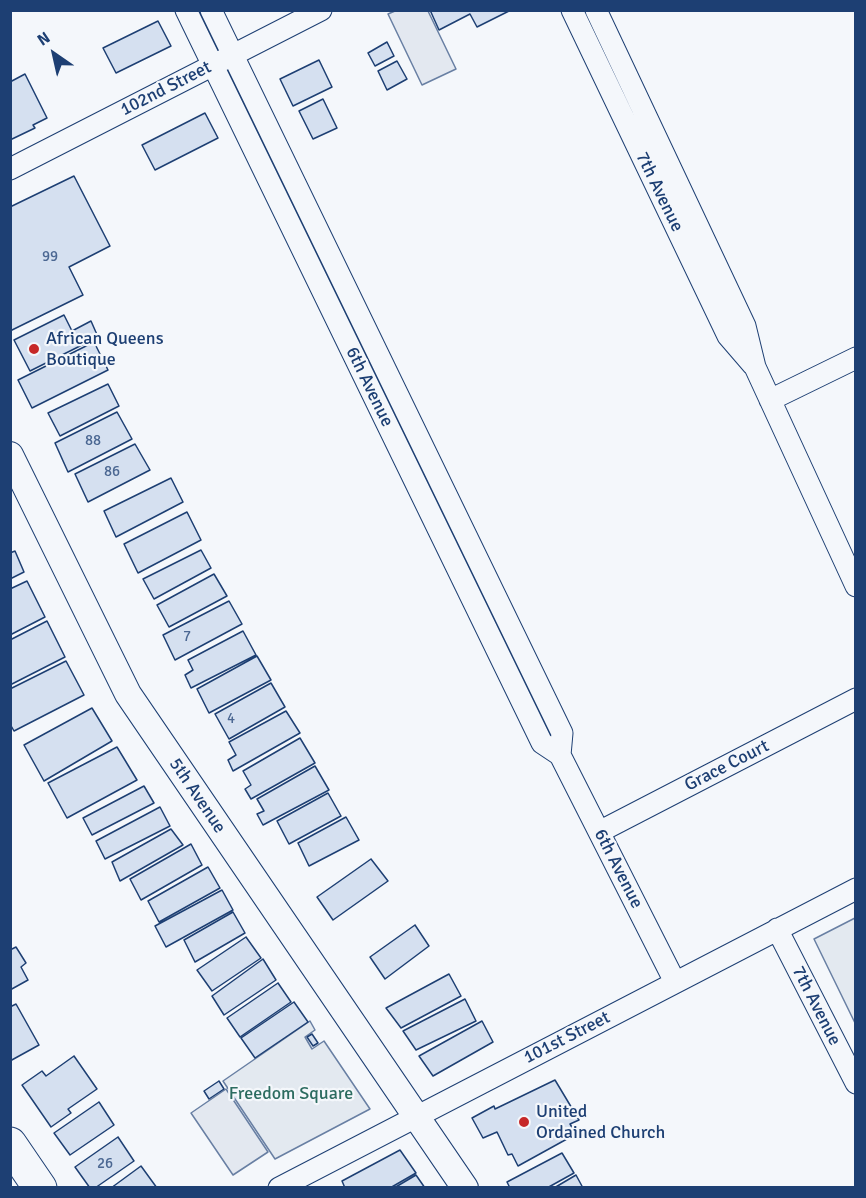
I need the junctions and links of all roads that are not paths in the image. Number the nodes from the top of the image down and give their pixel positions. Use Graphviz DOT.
graph roads {
  1 [pos="186,10"];
  2 [pos="211,10"];
  3 [pos="321,10"];
  4 [pos="572,10"];
  5 [pos="596,10"];
  6 [pos="232,55"];
  7 [pos="213,65"];
  8 [pos="10,169"];
  9 [pos="855,358"];
  10 [pos="755,368"];
  11 [pos="770,400"];
  12 [pos="10,455"];
  13 [pos="855,586"];
  14 [pos="855,699"];
  15 [pos="560,755"];
  16 [pos="599,832"];
  17 [pos="855,889"];
  18 [pos="777,929"];
  19 [pos="675,982"];
  20 [pos="855,1083"];
  21 [pos="416,1117"];
  22 [pos="10,1144"];
  23 [pos="40,1188"];
  24 [pos="279,1188"];
  25 [pos="465,1188"];
  1 -- 7 [label="street, 6th Avenue"];
  2 -- 6 [label="street, 6th Avenue"];
  3 -- 6 [label="street, 102nd Street"];
  4 -- 10 [label="street, 7th Avenue"];
  5 -- 10 [label="street, 7th Avenue"];
  6 -- 7 [label="street, 102nd Street"];
  6 -- 15 [label="street, 6th Avenue"];
  7 -- 8 [label="street, 102nd Street"];
  7 -- 15 [label="street, 6th Avenue"];
  9 -- 11 [label="street"];
  10 -- 11 [label="street, 7th Avenue"];
  11 -- 13 [label="street, 7th Avenue"];
  12 -- 21 [label="street, 5th Avenue"];
  14 -- 16 [label="street, Grace Court"];
  15 -- 16 [label="street, 6th Avenue"];
  16 -- 19 [label="street, 6th Avenue"];
  17 -- 18 [label="street, 101st Street"];
  18 -- 19 [label="street, 101st Street"];
  18 -- 20 [label="street, 7th Avenue"];
  19 -- 21 [label="street, 101st Street"];
  21 -- 24 [label="street, 101st Street"];
  21 -- 25 [label="street"];
  22 -- 23 [label="main road"];
}
